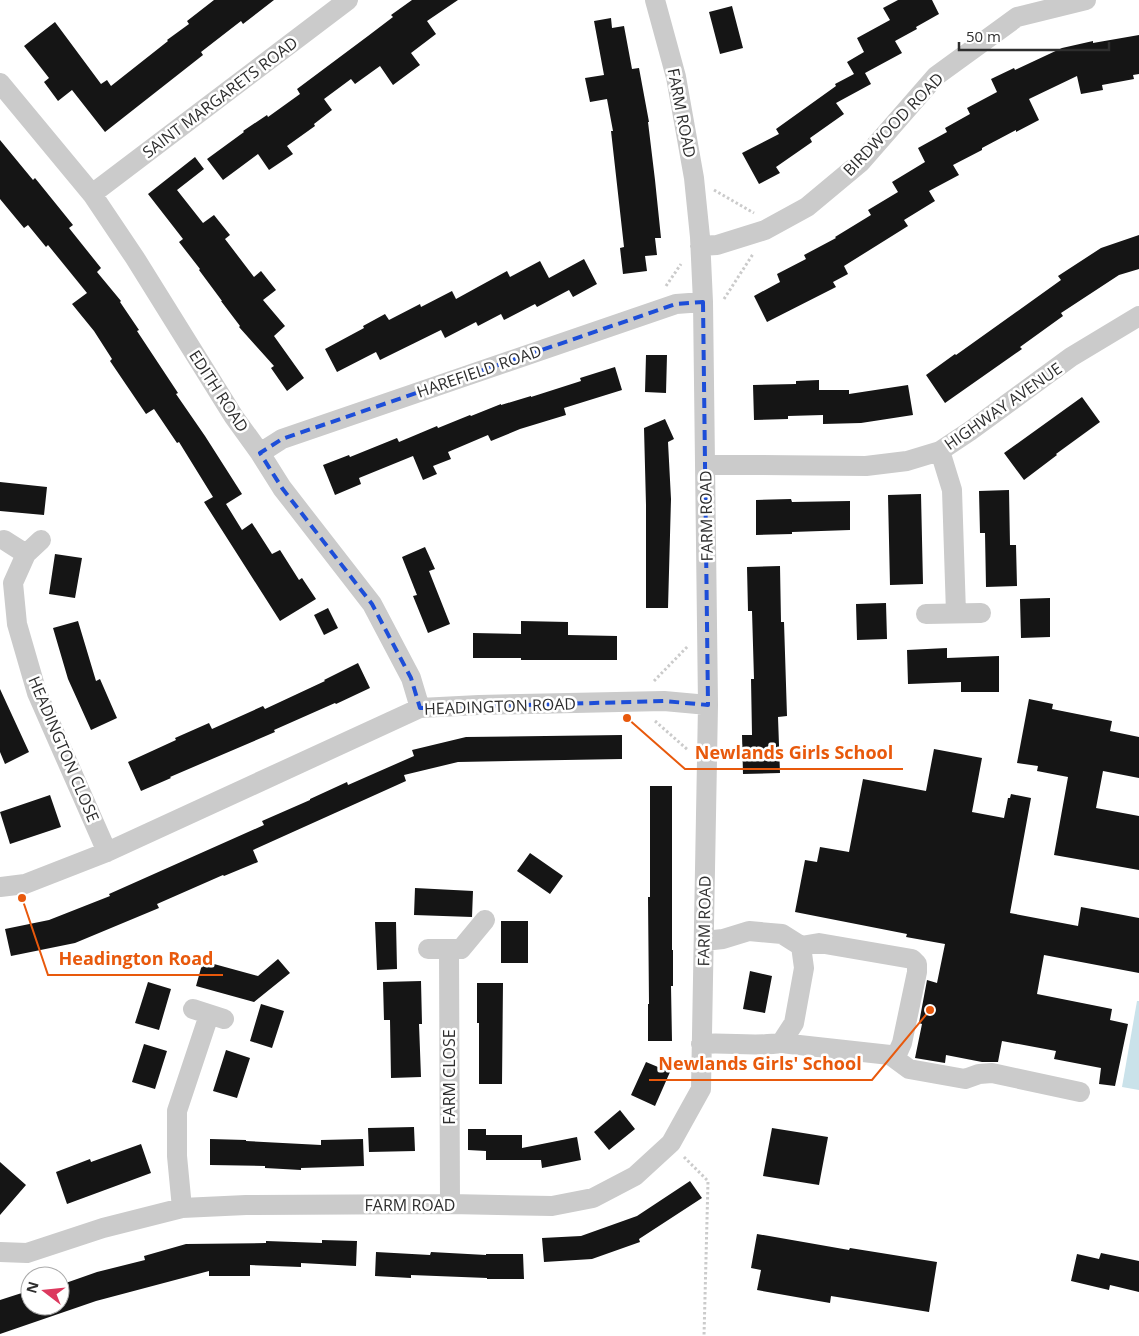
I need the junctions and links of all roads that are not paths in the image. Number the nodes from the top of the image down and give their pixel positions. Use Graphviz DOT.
graph roads {
  1 [pos="348,0"];
  2 [pos="655,0"];
  3 [pos="1086,0"];
  4 [pos="0,83"];
  5 [pos="92,194"];
  6 [pos="700,242"];
  7 [pos="703,302"];
  8 [pos="1139,316"];
  9 [pos="940,450"];
  10 [pos="260,453"];
  11 [pos="706,465"];
  12 [pos="4,540"];
  13 [pos="40,540"];
  14 [pos="26,554"];
  15 [pos="956,613"];
  16 [pos="981,613"];
  17 [pos="926,614"];
  18 [pos="708,705"];
  19 [pos="420,708"];
  20 [pos="108,852"];
  21 [pos="0,887"];
  22 [pos="485,920"];
  23 [pos="704,942"];
  24 [pos="801,946"];
  25 [pos="428,949"];
  26 [pos="449,949"];
  27 [pos="209,1014"];
  28 [pos="702,1044"];
  29 [pos="780,1044"];
  30 [pos="890,1055"];
  31 [pos="1080,1092"];
  32 [pos="450,1204"];
  33 [pos="182,1208"];
  34 [pos="0,1252"];
  1 -- 5 [label="street, SAINT MARGARETS ROAD"];
  2 -- 6 [label="street, FARM ROAD"];
  3 -- 6 [label="street, BIRDWOOD ROAD"];
  4 -- 5 [label="street, EDITH ROAD"];
  5 -- 10 [label="street, EDITH ROAD"];
  6 -- 7 [label="street, FARM ROAD"];
  7 -- 10 [label="street, HAREFIELD ROAD"];
  7 -- 11 [label="street, FARM ROAD"];
  8 -- 9 [label="street, HIGHWAY AVENUE"];
  9 -- 11 [label="street, HIGHWAY AVENUE"];
  9 -- 15 [label="street"];
  10 -- 19 [label="street, EDITH ROAD"];
  11 -- 18 [label="street, FARM ROAD"];
  12 -- 14 [label="street"];
  13 -- 14 [label="street"];
  14 -- 20 [label="street, HEADINGTON CLOSE"];
  15 -- 16 [label="street"];
  15 -- 17 [label="street"];
  18 -- 19 [label="street, HEADINGTON ROAD"];
  18 -- 23 [label="street, FARM ROAD"];
  19 -- 20 [label="street, HEADINGTON ROAD"];
  20 -- 21 [label="street, HEADINGTON ROAD"];
  22 -- 26 [label="street"];
  23 -- 24 [label="street"];
  23 -- 28 [label="street, FARM ROAD"];
  24 -- 29 [label="street"];
  24 -- 30 [label="street"];
  25 -- 26 [label="street"];
  26 -- 32 [label="street, FARM CLOSE"];
  27 -- 33 [label="street"];
  28 -- 29 [label="street"];
  28 -- 32 [label="street, FARM ROAD"];
  29 -- 30 [label="street"];
  30 -- 31 [label="street"];
  32 -- 33 [label="street, FARM ROAD"];
  33 -- 34 [label="street, FARM ROAD"];
}
